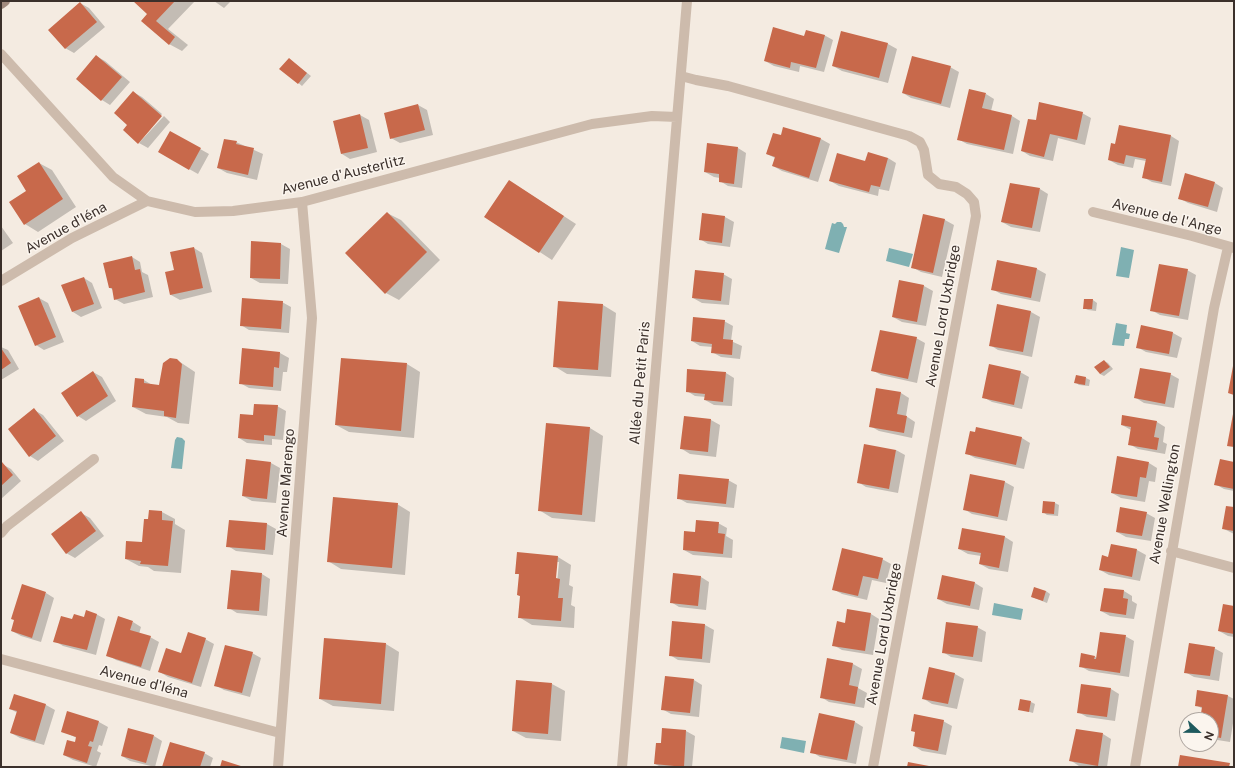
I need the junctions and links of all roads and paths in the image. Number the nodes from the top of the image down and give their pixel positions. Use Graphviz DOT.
graph roads {
  1 [pos="5,1"];
  2 [pos="687,1"];
  3 [pos="1,4"];
  4 [pos="1,54"];
  5 [pos="681,76"];
  6 [pos="677,118"];
  7 [pos="146,201"];
  8 [pos="302,202"];
  9 [pos="1093,212"];
  10 [pos="1231,248"];
  11 [pos="1,281"];
  12 [pos="94,459"];
  13 [pos="1,533"];
  14 [pos="1171,551"];
  15 [pos="1234,568"];
  16 [pos="1,659"];
  17 [pos="280,733"];
  18 [pos="278,767"];
  19 [pos="622,767"];
  20 [pos="873,767"];
  21 [pos="1135,767"];
  1 -- 3 [label="main road"];
  2 -- 5 [label="street, Allée du Petit Paris"];
  4 -- 7 [label="street, Avenue d'Austerlitz"];
  5 -- 6 [label="street, Allée du Petit Paris"];
  5 -- 20 [label="street, Avenue Lord Uxbridge"];
  6 -- 8 [label="street, Avenue d'Austerlitz"];
  6 -- 19 [label="street, Allée du Petit Paris"];
  7 -- 8 [label="street, Avenue d'Austerlitz"];
  7 -- 11 [label="street, Avenue d'Iéna"];
  8 -- 17 [label="street, Avenue Marengo"];
  9 -- 10 [label="street, Avenue de l'Ange"];
  10 -- 14 [label="street, Avenue Wellington"];
  12 -- 13 [label="street"];
  14 -- 15 [label="street"];
  14 -- 21 [label="street, Avenue Wellington"];
  16 -- 17 [label="street, Avenue d'Iéna"];
  17 -- 18 [label="street, Avenue Marengo"];
}
